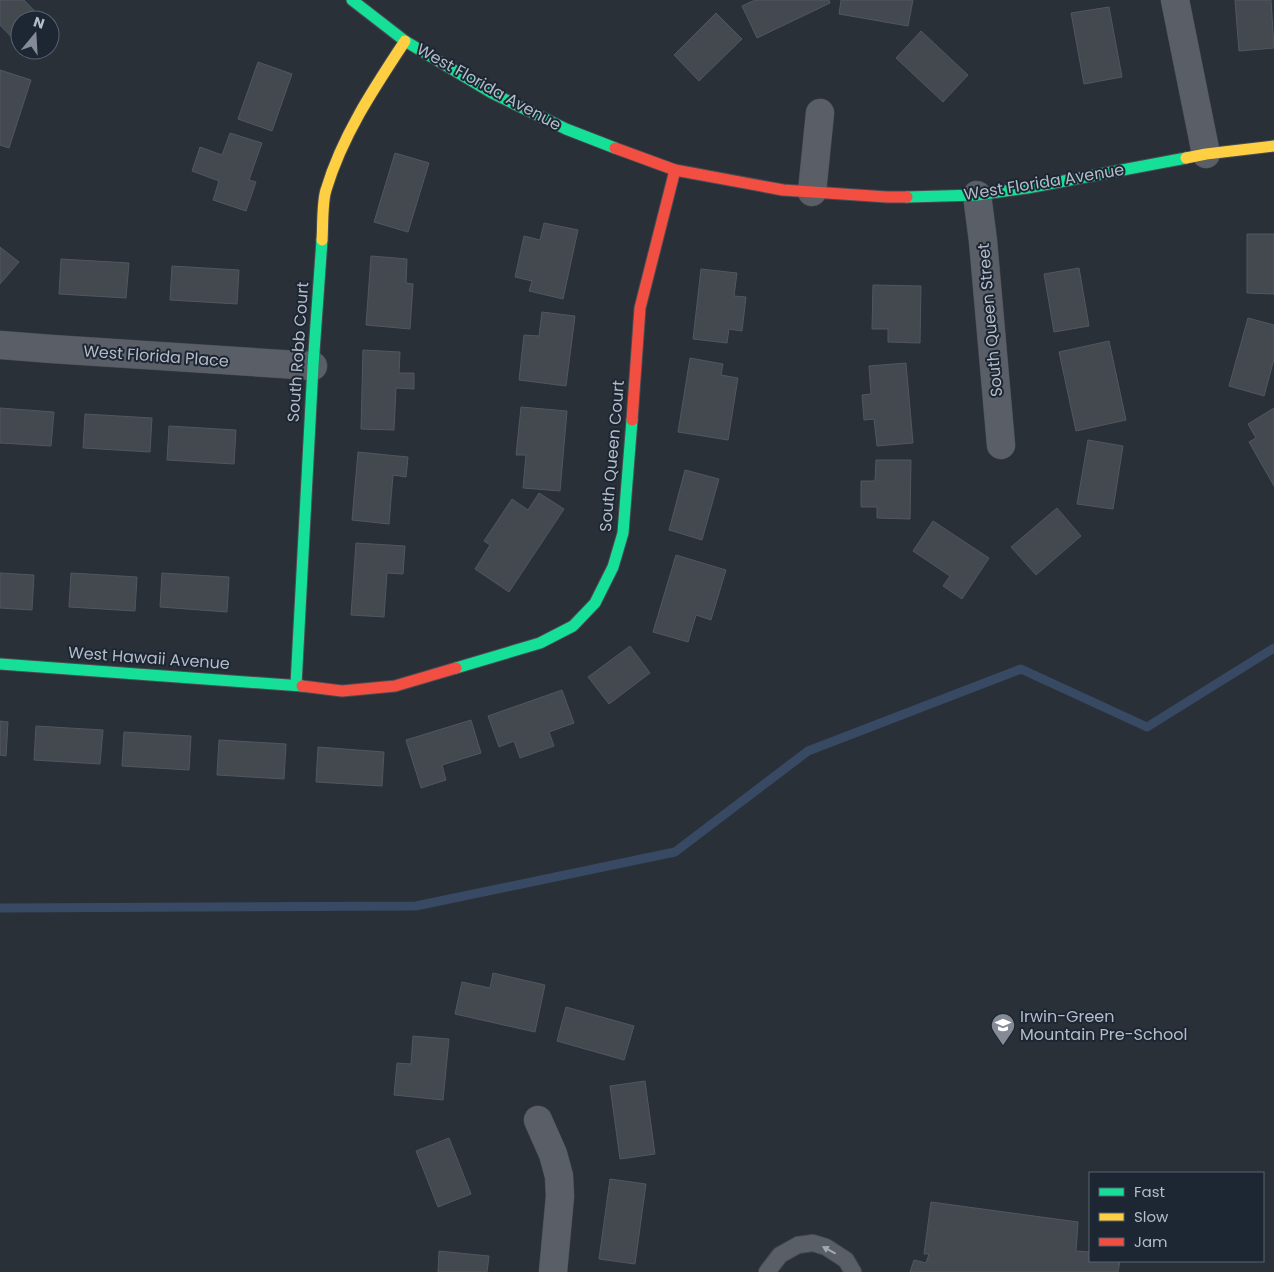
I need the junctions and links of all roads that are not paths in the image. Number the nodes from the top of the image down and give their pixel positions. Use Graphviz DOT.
graph roads {
  1 [pos="352,0"];
  2 [pos="1175,0"];
  3 [pos="405,41"];
  4 [pos="820,113"];
  5 [pos="1274,146"];
  6 [pos="1206,154"];
  7 [pos="675,170"];
  8 [pos="812,192"];
  9 [pos="977,195"];
  10 [pos="0,345"];
  11 [pos="313,366"];
  12 [pos="1001,445"];
  13 [pos="0,664"];
  14 [pos="296,685"];
  15 [pos="538,1120"];
  16 [pos="553,1272"];
  17 [pos="768,1272"];
  18 [pos="853,1272"];
  1 -- 3 [label="street, West Florida Avenue"];
  2 -- 6 [label="street"];
  3 -- 7 [label="street, West Florida Avenue"];
  3 -- 11 [label="street, South Robb Court"];
  4 -- 8 [label="street"];
  5 -- 6 [label="street, West Florida Avenue"];
  6 -- 9 [label="street, West Florida Avenue"];
  7 -- 8 [label="street, West Florida Avenue"];
  7 -- 14 [label="street, South Queen Court"];
  8 -- 9 [label="street, West Florida Avenue"];
  9 -- 12 [label="street, South Queen Street"];
  10 -- 11 [label="street, West Florida Place"];
  11 -- 14 [label="street, South Robb Court"];
  13 -- 14 [label="street, West Hawaii Avenue"];
  15 -- 16 [label="street"];
  18 -- 17 [label="lane, one-way"];
}
